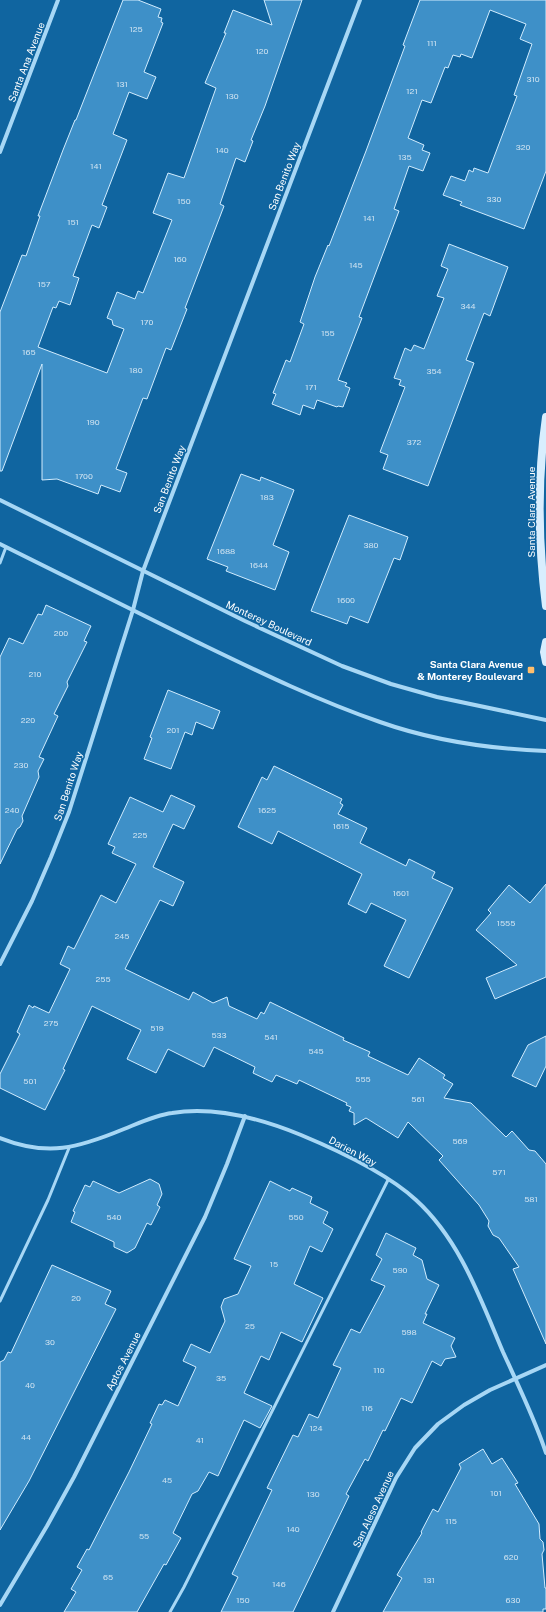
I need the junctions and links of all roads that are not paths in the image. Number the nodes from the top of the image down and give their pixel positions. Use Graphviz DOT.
graph roads {
  1 [pos="58,0"];
  2 [pos="360,0"];
  3 [pos="0,152"];
  4 [pos="546,417"];
  5 [pos="0,500"];
  6 [pos="0,544"];
  7 [pos="6,547"];
  8 [pos="0,563"];
  9 [pos="142,571"];
  10 [pos="546,606"];
  11 [pos="133,610"];
  12 [pos="546,642"];
  13 [pos="546,662"];
  14 [pos="546,720"];
  15 [pos="546,751"];
  16 [pos="0,964"];
  17 [pos="245,1116"];
  18 [pos="0,1138"];
  19 [pos="69,1148"];
  20 [pos="388,1180"];
  21 [pos="0,1301"];
  22 [pos="546,1366"];
  23 [pos="515,1378"];
  24 [pos="546,1453"];
  25 [pos="0,1605"];
  26 [pos="170,1612"];
  27 [pos="333,1612"];
  1 -- 3 [label="street, Santa Ana Avenue"];
  2 -- 9 [label="street, San Benito Way"];
  4 -- 10 [label="main road, Santa Clara Avenue"];
  5 -- 9 [label="street, Monterey Boulevard"];
  6 -- 7 [label="street"];
  7 -- 8 [label="lane"];
  7 -- 11 [label="street"];
  9 -- 11 [label="street, San Benito Way"];
  9 -- 14 [label="street, Monterey Boulevard"];
  11 -- 15 [label="street"];
  11 -- 16 [label="street, San Benito Way"];
  12 -- 13 [label="main road"];
  17 -- 19 [label="street, Darien Way"];
  17 -- 20 [label="street, Darien Way"];
  17 -- 25 [label="street, Aptos Avenue"];
  18 -- 19 [label="street, Darien Way"];
  19 -- 21 [label="lane"];
  20 -- 23 [label="street, Darien Way"];
  20 -- 26 [label="lane"];
  22 -- 23 [label="street, San Aleso Avenue"];
  23 -- 24 [label="street, Darien Way"];
  23 -- 27 [label="street, San Aleso Avenue"];
}
